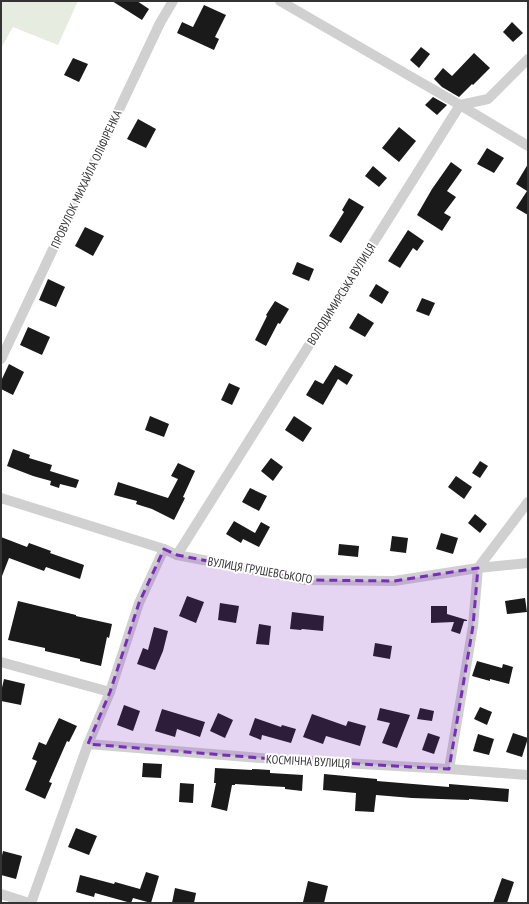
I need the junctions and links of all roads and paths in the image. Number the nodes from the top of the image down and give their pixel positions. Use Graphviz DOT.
graph roads {
  1 [pos="172,1"];
  2 [pos="280,1"];
  3 [pos="528,59"];
  4 [pos="460,105"];
  5 [pos="528,146"];
  6 [pos="1,358"];
  7 [pos="1,498"];
  8 [pos="528,502"];
  9 [pos="164,549"];
  10 [pos="177,556"];
  11 [pos="528,563"];
  12 [pos="478,568"];
  13 [pos="1,662"];
  14 [pos="110,692"];
  15 [pos="88,744"];
  16 [pos="449,769"];
  17 [pos="528,775"];
  18 [pos="1,894"];
  19 [pos="30,903"];
  1 -- 6 [label="street, ПРОВУЛОК МИХАЙЛА ОЛІФІРЕНКА"];
  2 -- 4 [label="street"];
  3 -- 4 [label="street"];
  4 -- 5 [label="street"];
  4 -- 10 [label="street, ВОЛОДИМИРСЬКА ВУЛИЦЯ"];
  7 -- 9 [label="street, ВУЛИЦЯ ГРУШЕВСЬКОГО"];
  8 -- 12 [label="street"];
  9 -- 10 [label="street, ВУЛИЦЯ ГРУШЕВСЬКОГО"];
  9 -- 14 [label="street"];
  10 -- 12 [label="street, ВУЛИЦЯ ГРУШЕВСЬКОГО"];
  11 -- 12 [label="street, ВУЛИЦЯ ГРУШЕВСЬКОГО"];
  12 -- 16 [label="street"];
  13 -- 14 [label="street"];
  14 -- 15 [label="street"];
  15 -- 16 [label="street, КОСМІЧНА ВУЛИЦЯ"];
  15 -- 19 [label="street"];
  16 -- 17 [label="street, КОСМІЧНА ВУЛИЦЯ"];
  18 -- 19 [label="street"];
}
